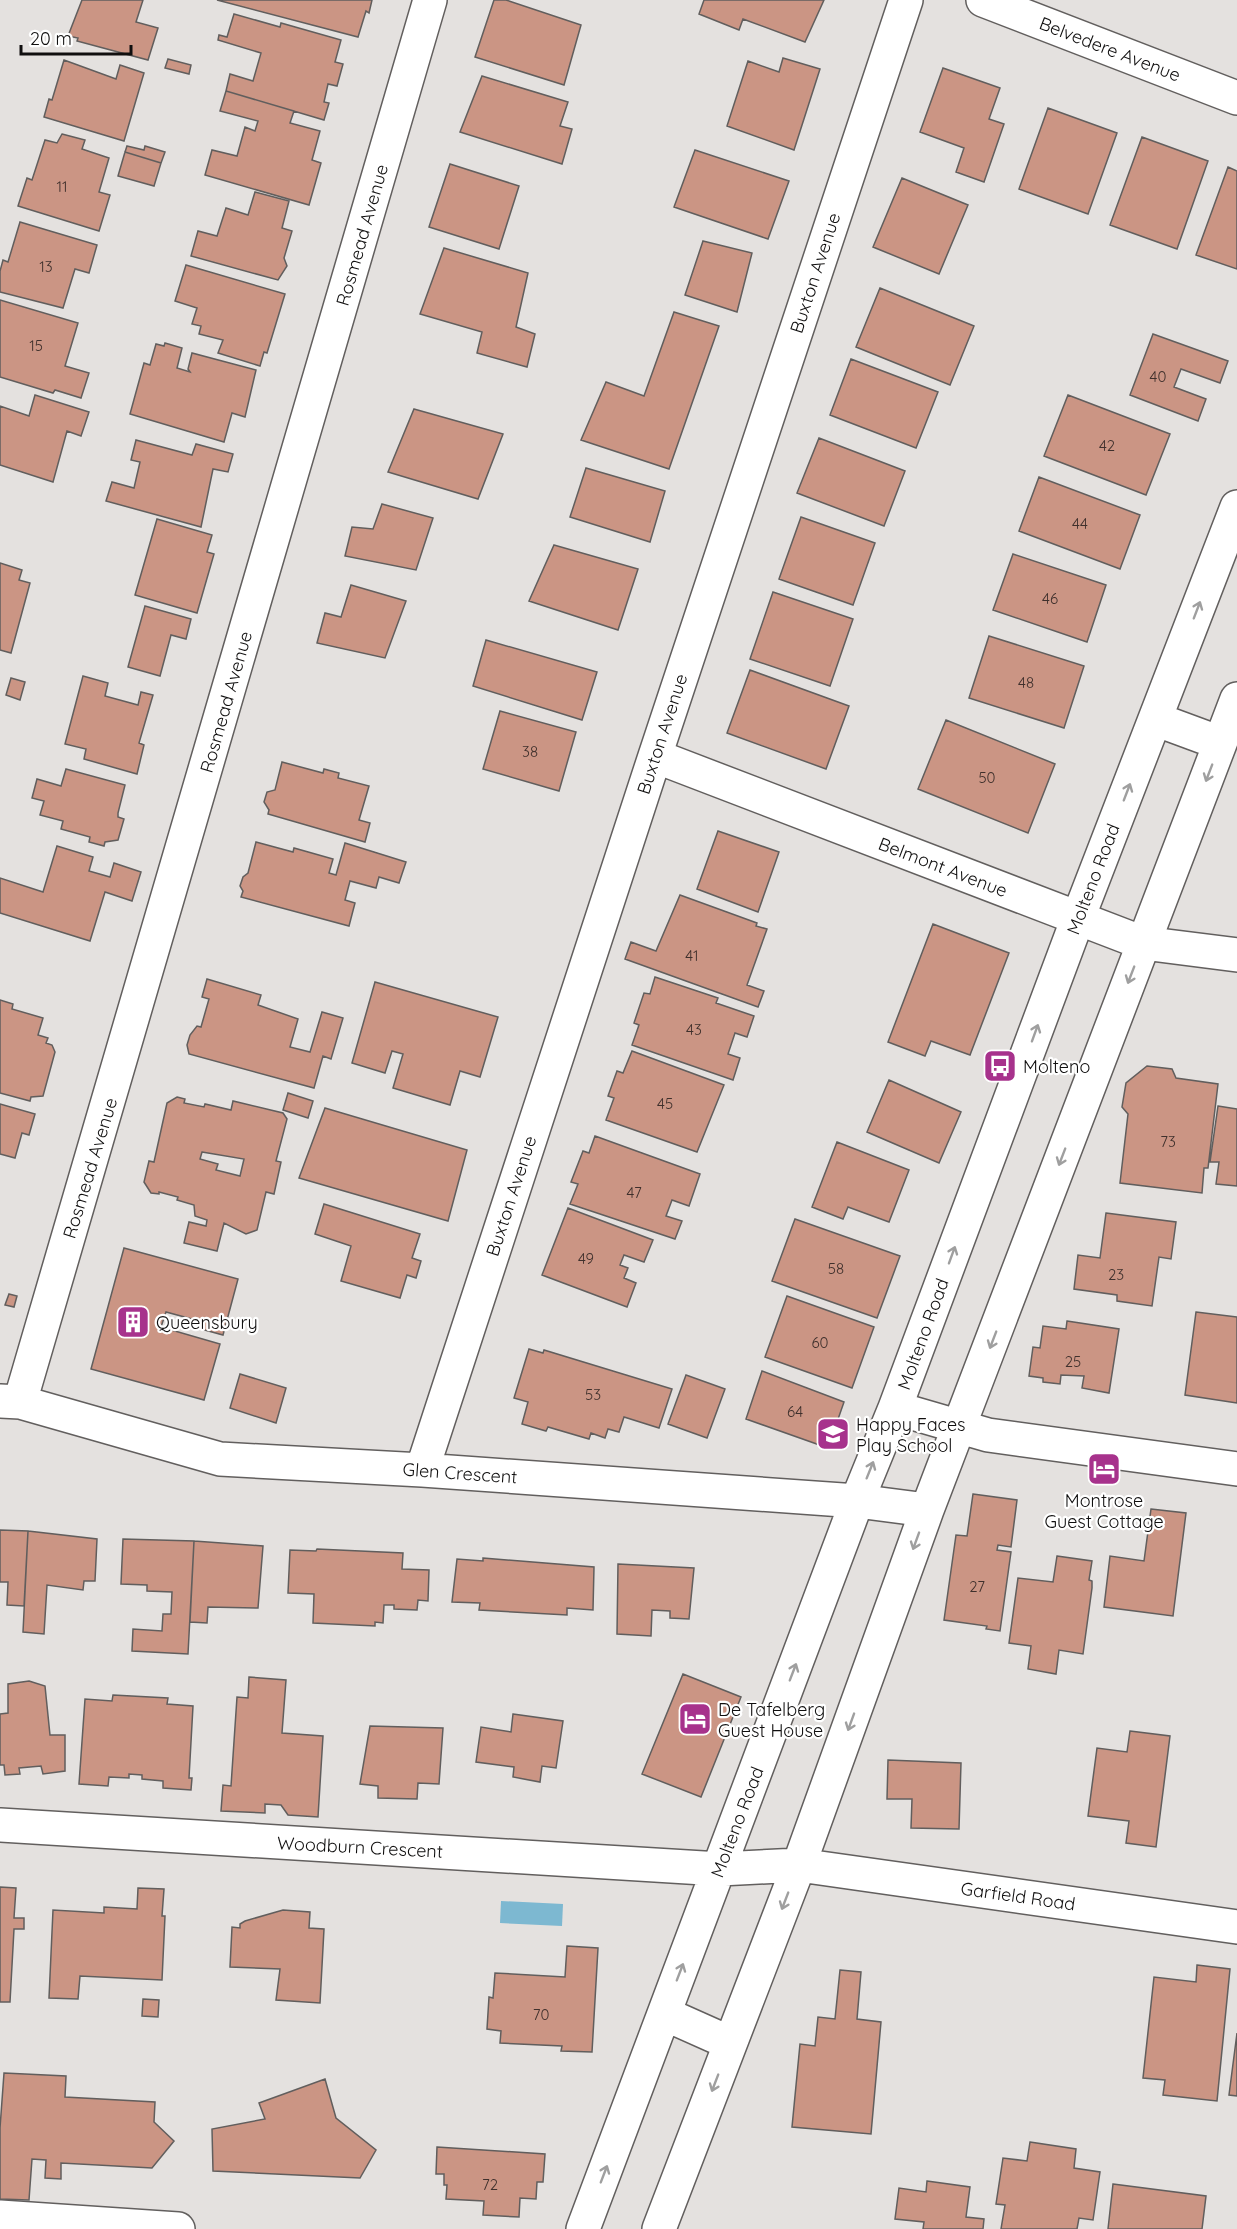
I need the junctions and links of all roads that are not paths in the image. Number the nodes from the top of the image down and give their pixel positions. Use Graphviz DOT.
graph roads {
  1 [pos="430,0"];
  2 [pos="906,0"];
  3 [pos="983,0"];
  4 [pos="1237,98"];
  5 [pos="1235,518"];
  6 [pos="1237,699"];
  7 [pos="1155,719"];
  8 [pos="1220,743"];
  9 [pos="655,756"];
  10 [pos="1078,918"];
  11 [pos="1143,943"];
  12 [pos="1237,955"];
  13 [pos="10,1402"];
  14 [pos="895,1408"];
  15 [pos="960,1428"];
  16 [pos="1237,1469"];
  17 [pos="422,1470"];
  18 [pos="857,1501"];
  19 [pos="927,1510"];
  20 [pos="0,1825"];
  21 [pos="799,1865"];
  22 [pos="720,1869"];
  23 [pos="1237,1927"];
  24 [pos="665,2014"];
  25 [pos="730,2043"];
  26 [pos="0,2217"];
  27 [pos="178,2229"];
  28 [pos="583,2229"];
  29 [pos="659,2229"];
  1 -- 13 [label="street, Rosmead Avenue"];
  2 -- 9 [label="street, Buxton Avenue"];
  3 -- 4 [label="street, Belvedere Avenue"];
  7 -- 5 [label="street, Molteno Road, one-way"];
  6 -- 8 [label="street"];
  7 -- 8 [label="street"];
  10 -- 7 [label="street, Molteno Road, one-way"];
  8 -- 11 [label="street, one-way"];
  9 -- 10 [label="street, Belmont Avenue"];
  9 -- 17 [label="street, Buxton Avenue"];
  10 -- 11 [label="street, Belmont Avenue"];
  14 -- 10 [label="street, Molteno Road, one-way"];
  11 -- 12 [label="street, Belmont Avenue"];
  11 -- 15 [label="street, one-way"];
  13 -- 17 [label="street, Glen Crescent"];
  14 -- 15 [label="street"];
  18 -- 14 [label="street, Molteno Road, one-way"];
  15 -- 16 [label="street"];
  15 -- 19 [label="street"];
  17 -- 18 [label="street, Glen Crescent"];
  18 -- 19 [label="street, Glen Crescent"];
  22 -- 18 [label="street, Molteno Road, one-way"];
  19 -- 21 [label="street, one-way"];
  20 -- 22 [label="street, Woodburn Crescent"];
  21 -- 22 [label="street, Woodburn Crescent"];
  21 -- 23 [label="street, Garfield Road"];
  21 -- 25 [label="street, one-way"];
  24 -- 22 [label="street, Molteno Road, one-way"];
  24 -- 25 [label="street"];
  28 -- 24 [label="street, Molteno Road, one-way"];
  25 -- 29 [label="street, one-way"];
  26 -- 27 [label="street"];
}
